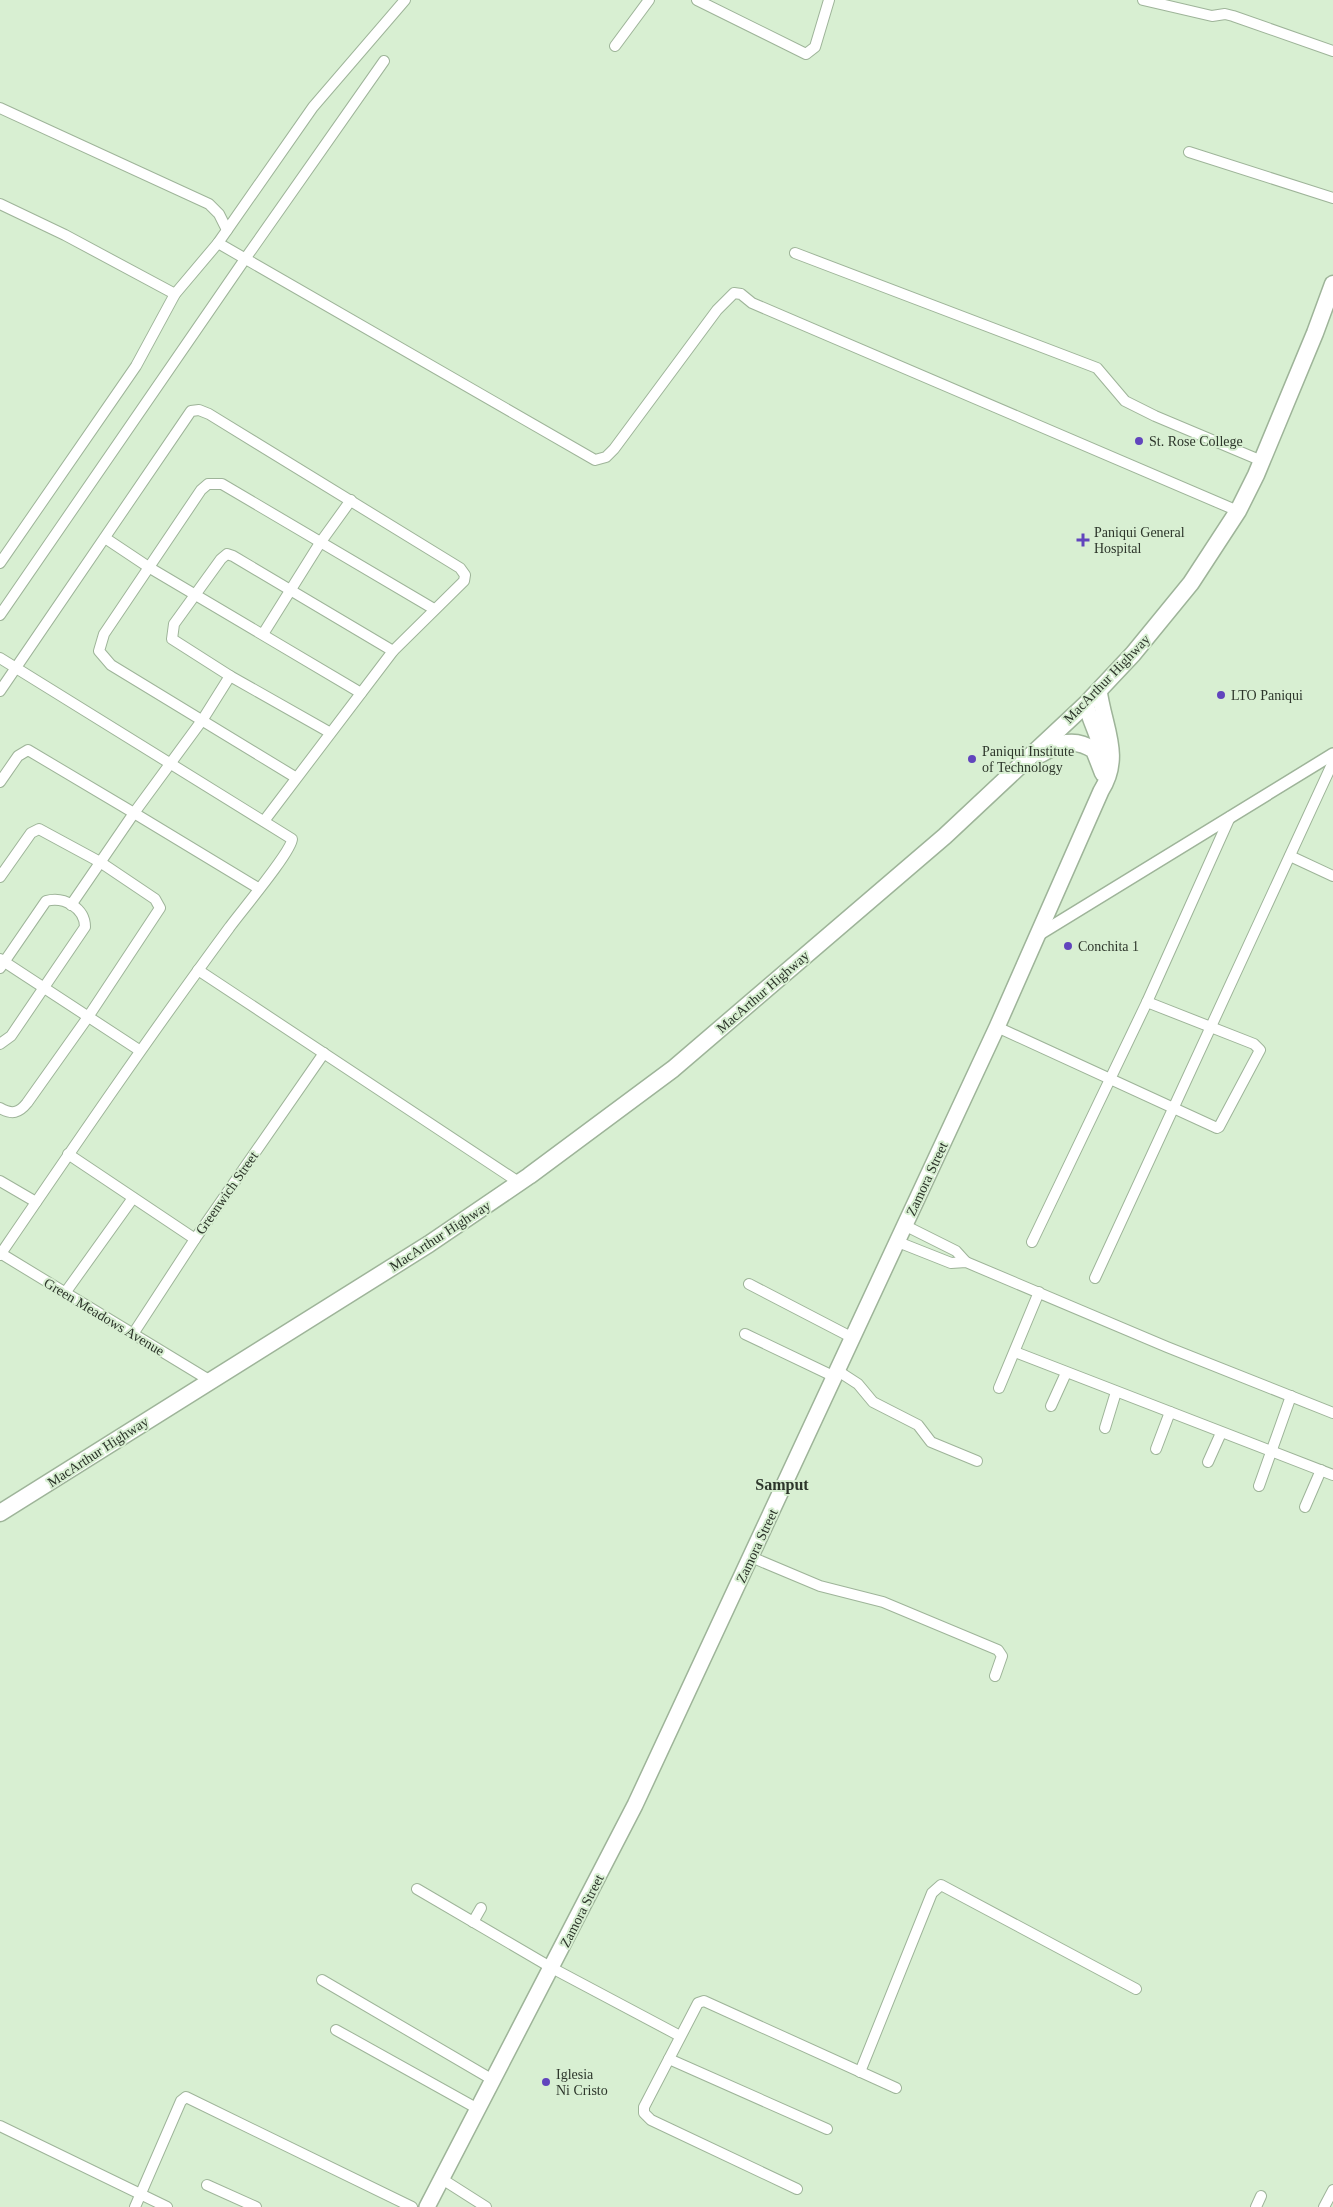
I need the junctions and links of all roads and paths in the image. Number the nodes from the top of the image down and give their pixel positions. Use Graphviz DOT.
graph roads {
  1 [pos="405,0"];
  2 [pos="649,0"];
  3 [pos="697,0"];
  4 [pos="829,0"];
  5 [pos="1144,0"];
  6 [pos="614,46"];
  7 [pos="1333,51"];
  8 [pos="384,61"];
  9 [pos="0,108"];
  10 [pos="1189,152"];
  11 [pos="1333,198"];
  12 [pos="0,204"];
  13 [pos="227,230"];
  14 [pos="218,243"];
  15 [pos="795,253"];
  16 [pos="245,259"];
  17 [pos="1333,284"];
  18 [pos="175,294"];
  19 [pos="1262,461"];
  20 [pos="351,500"];
  21 [pos="1238,511"];
  22 [pos="105,538"];
  23 [pos="320,543"];
  24 [pos="0,563"];
  25 [pos="150,568"];
  26 [pos="291,589"];
  27 [pos="196,594"];
  28 [pos="434,609"];
  29 [pos="0,615"];
  30 [pos="263,634"];
  31 [pos="392,651"];
  32 [pos="0,658"];
  33 [pos="16,668"];
  34 [pos="230,676"];
  35 [pos="1099,690"];
  36 [pos="0,691"];
  37 [pos="361,693"];
  38 [pos="1086,704"];
  39 [pos="203,719"];
  40 [pos="329,732"];
  41 [pos="1333,754"];
  42 [pos="1333,762"];
  43 [pos="171,764"];
  44 [pos="1016,769"];
  45 [pos="1107,771"];
  46 [pos="295,777"];
  47 [pos="0,782"];
  48 [pos="134,812"];
  49 [pos="1230,817"];
  50 [pos="264,821"];
  51 [pos="1290,856"];
  52 [pos="100,862"];
  53 [pos="0,876"];
  54 [pos="1333,876"];
  55 [pos="258,888"];
  56 [pos="71,904"];
  57 [pos="1038,935"];
  58 [pos="2,963"];
  59 [pos="198,970"];
  60 [pos="44,988"];
  61 [pos="1147,1002"];
  62 [pos="88,1017"];
  63 [pos="1211,1026"];
  64 [pos="997,1027"];
  65 [pos="0,1044"];
  66 [pos="140,1050"];
  67 [pos="324,1053"];
  68 [pos="1110,1078"];
  69 [pos="1174,1107"];
  70 [pos="0,1108"];
  71 [pos="68,1154"];
  72 [pos="0,1181"];
  73 [pos="520,1182"];
  74 [pos="133,1198"];
  75 [pos="36,1202"];
  76 [pos="906,1226"];
  77 [pos="924,1235"];
  78 [pos="195,1239"];
  79 [pos="898,1242"];
  80 [pos="1032,1242"];
  81 [pos="918,1250"];
  82 [pos="0,1254"];
  83 [pos="966,1262"];
  84 [pos="1095,1278"];
  85 [pos="749,1284"];
  86 [pos="65,1292"];
  87 [pos="1039,1292"];
  88 [pos="133,1334"];
  89 [pos="746,1334"];
  90 [pos="853,1338"];
  91 [pos="1015,1352"];
  92 [pos="1066,1373"];
  93 [pos="836,1374"];
  94 [pos="209,1380"];
  95 [pos="999,1388"];
  96 [pos="1116,1392"];
  97 [pos="1291,1396"];
  98 [pos="1051,1406"];
  99 [pos="1170,1412"];
  100 [pos="1333,1413"];
  101 [pos="1105,1428"];
  102 [pos="1220,1433"];
  103 [pos="1156,1449"];
  104 [pos="1270,1452"];
  105 [pos="978,1461"];
  106 [pos="1208,1462"];
  107 [pos="1321,1470"];
  108 [pos="1333,1475"];
  109 [pos="1259,1486"];
  110 [pos="1305,1507"];
  111 [pos="0,1513"];
  112 [pos="751,1557"];
  113 [pos="995,1676"];
  114 [pos="416,1889"];
  115 [pos="481,1908"];
  116 [pos="473,1922"];
  117 [pos="552,1968"];
  118 [pos="322,1980"];
  119 [pos="1136,1989"];
  120 [pos="336,2030"];
  121 [pos="680,2036"];
  122 [pos="669,2059"];
  123 [pos="860,2072"];
  124 [pos="494,2080"];
  125 [pos="896,2088"];
  126 [pos="478,2109"];
  127 [pos="0,2126"];
  128 [pos="827,2129"];
  129 [pos="442,2178"];
  130 [pos="208,2185"];
  131 [pos="797,2189"];
  132 [pos="1333,2190"];
  133 [pos="140,2194"];
  134 [pos="1262,2196"];
  135 [pos="135,2207"];
  136 [pos="167,2207"];
  137 [pos="256,2207"];
  138 [pos="412,2207"];
  139 [pos="426,2207"];
  140 [pos="486,2207"];
  141 [pos="1256,2207"];
  142 [pos="1324,2207"];
  1 -- 13 [label="street"];
  2 -- 6 [label="street"];
  3 -- 4 [label="street"];
  5 -- 7 [label="street"];
  8 -- 16 [label="street"];
  9 -- 13 [label="street"];
  10 -- 11 [label="street"];
  12 -- 18 [label="street"];
  13 -- 14 [label="street"];
  14 -- 16 [label="street"];
  14 -- 18 [label="street"];
  15 -- 19 [label="street"];
  16 -- 21 [label="street"];
  16 -- 29 [label="street"];
  17 -- 19 [label="highway, MacArthur Highway"];
  18 -- 24 [label="street"];
  19 -- 21 [label="highway, MacArthur Highway"];
  20 -- 22 [label="street"];
  20 -- 23 [label="street"];
  20 -- 28 [label="street"];
  21 -- 35 [label="highway, MacArthur Highway"];
  22 -- 25 [label="street"];
  22 -- 33 [label="street"];
  23 -- 25 [label="street"];
  23 -- 26 [label="street"];
  23 -- 28 [label="street"];
  25 -- 27 [label="street"];
  25 -- 39 [label="street"];
  26 -- 27 [label="street"];
  26 -- 30 [label="street"];
  26 -- 31 [label="street"];
  27 -- 30 [label="street"];
  27 -- 34 [label="street"];
  28 -- 31 [label="street"];
  30 -- 37 [label="street"];
  31 -- 37 [label="street"];
  32 -- 33 [label="street"];
  33 -- 36 [label="street"];
  33 -- 43 [label="street"];
  34 -- 39 [label="street"];
  34 -- 40 [label="street"];
  35 -- 38 [label="highway, MacArthur Highway"];
  35 -- 45 [label="main road, Zamora Street"];
  37 -- 40 [label="street"];
  38 -- 44 [label="highway, MacArthur Highway"];
  38 -- 45 [label="main road, Zamora Street"];
  39 -- 43 [label="street"];
  39 -- 46 [label="street"];
  40 -- 46 [label="street"];
  41 -- 49 [label="street"];
  42 -- 51 [label="street"];
  43 -- 48 [label="street"];
  43 -- 50 [label="street"];
  44 -- 45 [label="highway"];
  44 -- 73 [label="highway, MacArthur Highway"];
  45 -- 57 [label="main road, Zamora Street"];
  46 -- 50 [label="street"];
  47 -- 48 [label="street"];
  48 -- 52 [label="street"];
  48 -- 55 [label="street"];
  49 -- 57 [label="street"];
  49 -- 61 [label="street"];
  50 -- 55 [label="street"];
  51 -- 54 [label="street"];
  51 -- 63 [label="street"];
  52 -- 53 [label="street"];
  52 -- 56 [label="street"];
  52 -- 62 [label="street"];
  55 -- 59 [label="street"];
  56 -- 58 [label="street"];
  56 -- 60 [label="street"];
  57 -- 64 [label="main road, Zamora Street"];
  58 -- 60 [label="street"];
  59 -- 66 [label="street"];
  59 -- 67 [label="street"];
  60 -- 62 [label="street"];
  60 -- 65 [label="street"];
  61 -- 63 [label="street"];
  61 -- 68 [label="street"];
  62 -- 66 [label="street"];
  62 -- 70 [label="street"];
  63 -- 69 [label="street"];
  63 -- 69 [label="street"];
  64 -- 68 [label="street"];
  64 -- 76 [label="main road, Zamora Street"];
  66 -- 71 [label="street"];
  67 -- 73 [label="street"];
  67 -- 78 [label="street, Greenwich Street"];
  68 -- 69 [label="street"];
  68 -- 80 [label="street"];
  69 -- 84 [label="street"];
  71 -- 74 [label="street"];
  71 -- 75 [label="street"];
  72 -- 75 [label="street"];
  73 -- 94 [label="highway, MacArthur Highway"];
  74 -- 78 [label="street"];
  74 -- 86 [label="street"];
  75 -- 82 [label="street"];
  76 -- 77 [label="street"];
  76 -- 79 [label="main road, Zamora Street"];
  77 -- 81 [label="street"];
  77 -- 83 [label="street"];
  78 -- 88 [label="street, Greenwich Street"];
  79 -- 81 [label="street"];
  79 -- 90 [label="main road, Zamora Street"];
  81 -- 83 [label="street"];
  82 -- 86 [label="street, Green Meadows Avenue"];
  83 -- 87 [label="street"];
  85 -- 90 [label="street"];
  86 -- 88 [label="street, Green Meadows Avenue"];
  87 -- 91 [label="street"];
  87 -- 97 [label="street"];
  88 -- 94 [label="street, Green Meadows Avenue"];
  89 -- 93 [label="street"];
  90 -- 93 [label="main road, Zamora Street"];
  91 -- 92 [label="street"];
  91 -- 95 [label="street"];
  92 -- 96 [label="street"];
  92 -- 98 [label="street"];
  93 -- 105 [label="street"];
  93 -- 112 [label="main road, Zamora Street"];
  94 -- 111 [label="highway, MacArthur Highway"];
  96 -- 99 [label="street"];
  96 -- 101 [label="street"];
  97 -- 100 [label="street"];
  97 -- 104 [label="street"];
  99 -- 102 [label="street"];
  99 -- 103 [label="street"];
  102 -- 104 [label="street"];
  102 -- 106 [label="street"];
  104 -- 107 [label="street"];
  104 -- 109 [label="street"];
  107 -- 108 [label="street"];
  107 -- 110 [label="street"];
  112 -- 113 [label="street"];
  112 -- 117 [label="main road, Zamora Street"];
  114 -- 116 [label="street"];
  115 -- 116 [label="street"];
  116 -- 117 [label="street"];
  117 -- 121 [label="street"];
  117 -- 124 [label="main road, Zamora Street"];
  118 -- 124 [label="street"];
  119 -- 123 [label="street"];
  120 -- 126 [label="street"];
  121 -- 122 [label="street"];
  121 -- 123 [label="street"];
  122 -- 128 [label="street"];
  122 -- 131 [label="street"];
  123 -- 125 [label="street"];
  124 -- 126 [label="main road, Zamora Street"];
  126 -- 129 [label="main road, Zamora Street"];
  127 -- 133 [label="street"];
  129 -- 139 [label="main road, Zamora Street"];
  129 -- 140 [label="street"];
  130 -- 137 [label="street"];
  132 -- 142 [label="street"];
  133 -- 135 [label="street"];
  133 -- 136 [label="street"];
  133 -- 138 [label="street"];
  134 -- 141 [label="street"];
}
